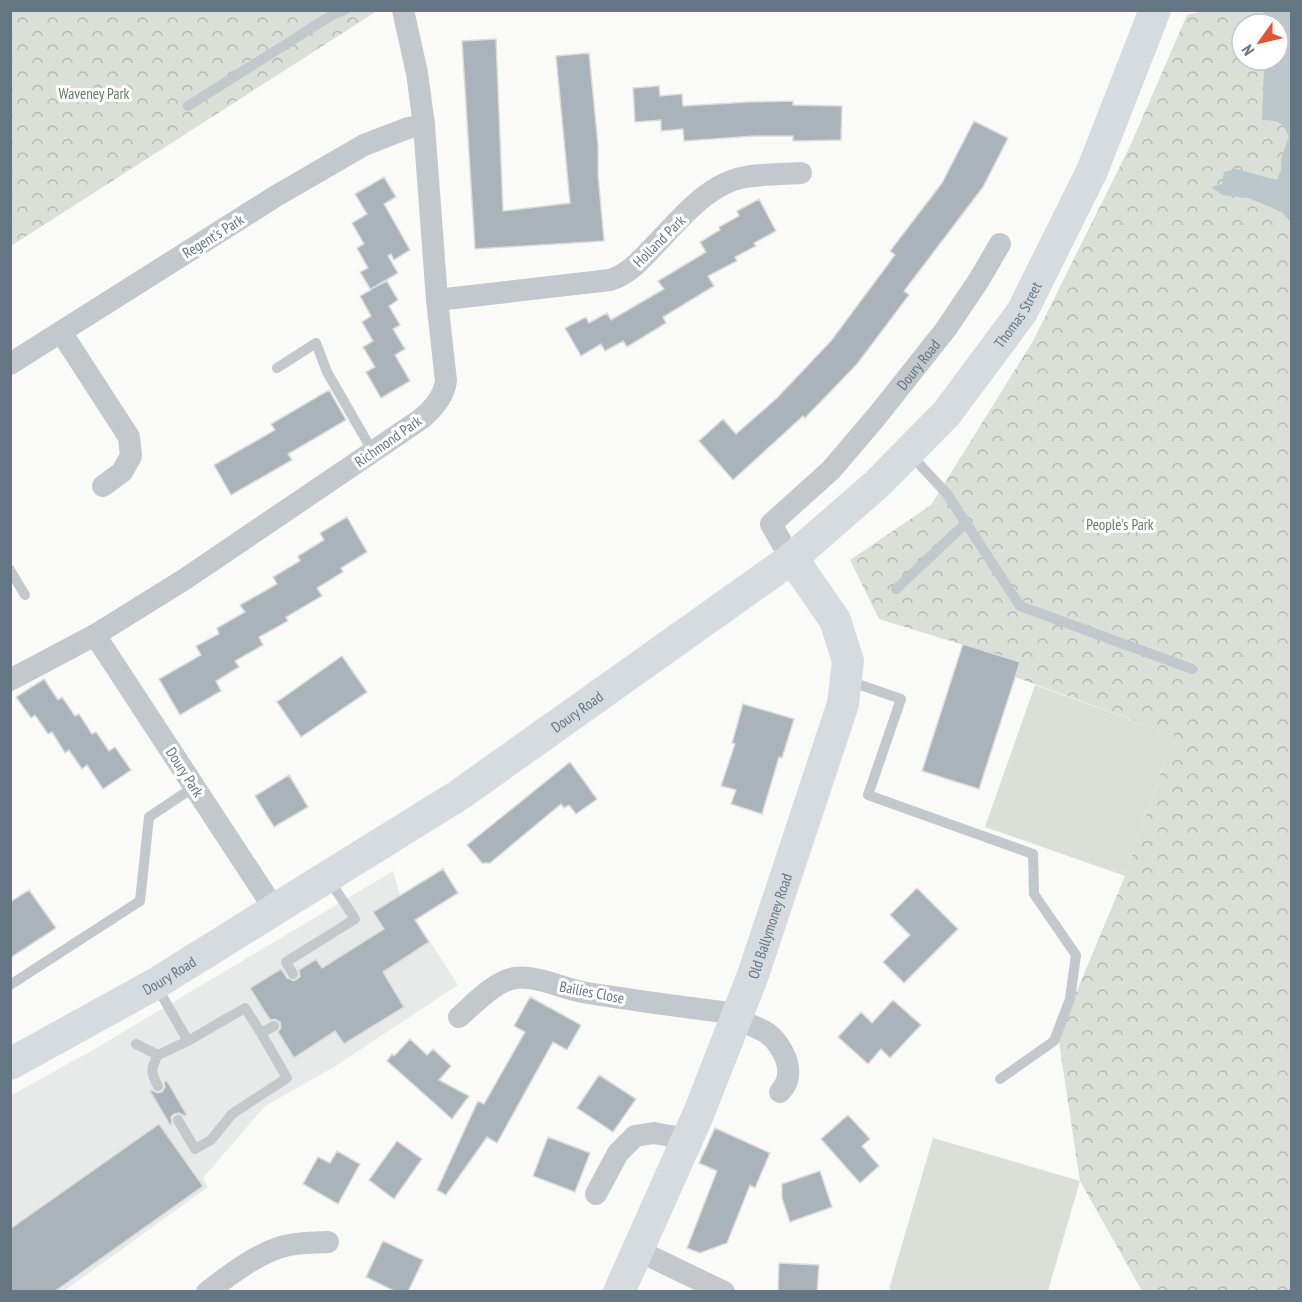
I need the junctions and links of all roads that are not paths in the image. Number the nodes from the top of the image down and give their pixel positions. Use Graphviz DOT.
graph roads {
  1 [pos="345,10"];
  2 [pos="403,10"];
  3 [pos="1155,10"];
  4 [pos="331,13"];
  5 [pos="188,106"];
  6 [pos="424,125"];
  7 [pos="801,173"];
  8 [pos="1000,244"];
  9 [pos="437,300"];
  10 [pos="61,332"];
  11 [pos="10,364"];
  12 [pos="277,368"];
  13 [pos="373,452"];
  14 [pos="909,452"];
  15 [pos="103,486"];
  16 [pos="966,523"];
  17 [pos="791,560"];
  18 [pos="10,570"];
  19 [pos="896,589"];
  20 [pos="26,595"];
  21 [pos="95,635"];
  22 [pos="1192,669"];
  23 [pos="10,680"];
  24 [pos="846,680"];
  25 [pos="194,787"];
  26 [pos="328,877"];
  27 [pos="275,910"];
  28 [pos="293,974"];
  29 [pos="154,984"];
  30 [pos="10,985"];
  31 [pos="736,1016"];
  32 [pos="459,1017"];
  33 [pos="274,1026"];
  34 [pos="261,1033"];
  35 [pos="188,1041"];
  36 [pos="136,1044"];
  37 [pos="158,1054"];
  38 [pos="10,1064"];
  39 [pos="1000,1078"];
  40 [pos="158,1086"];
  41 [pos="780,1092"];
  42 [pos="178,1120"];
  43 [pos="687,1139"];
  44 [pos="596,1194"];
  45 [pos="328,1242"];
  46 [pos="637,1251"];
  47 [pos="207,1292"];
  48 [pos="619,1292"];
  49 [pos="724,1292"];
  1 -- 4 [label="lane"];
  2 -- 6 [label="street, Richmond Park"];
  3 -- 14 [label="street, Thomas Street"];
  4 -- 5 [label="lane"];
  6 -- 9 [label="street, Richmond Park"];
  6 -- 10 [label="street, Regent's Park"];
  7 -- 9 [label="street, Holland Park"];
  8 -- 17 [label="street, Doury Road"];
  9 -- 13 [label="street, Richmond Park"];
  10 -- 11 [label="street, Regent's Park"];
  10 -- 15 [label="street"];
  12 -- 13 [label="lane"];
  13 -- 21 [label="street, Richmond Park"];
  14 -- 16 [label="lane"];
  14 -- 17 [label="street, Thomas Street"];
  16 -- 19 [label="lane"];
  16 -- 22 [label="lane"];
  17 -- 24 [label="street, Old Ballymoney Road"];
  17 -- 26 [label="street, Doury Road"];
  18 -- 20 [label="lane"];
  21 -- 23 [label="street, Richmond Park"];
  21 -- 25 [label="street, Doury Park"];
  24 -- 31 [label="street, Old Ballymoney Road"];
  24 -- 39 [label="lane"];
  25 -- 27 [label="street, Doury Park"];
  25 -- 30 [label="lane"];
  26 -- 27 [label="street, Doury Road"];
  26 -- 28 [label="lane"];
  27 -- 29 [label="street, Doury Road"];
  29 -- 35 [label="lane"];
  29 -- 38 [label="street, Doury Road"];
  31 -- 32 [label="street, Bailies Close"];
  31 -- 41 [label="street, Bailies Close"];
  31 -- 43 [label="street, Old Ballymoney Road"];
  33 -- 34 [label="lane"];
  34 -- 35 [label="lane"];
  34 -- 42 [label="lane"];
  35 -- 37 [label="lane"];
  36 -- 37 [label="lane"];
  37 -- 40 [label="lane"];
  43 -- 44 [label="street"];
  43 -- 46 [label="street, Old Ballymoney Road"];
  45 -- 47 [label="street"];
  46 -- 48 [label="street, Old Ballymoney Road"];
  46 -- 49 [label="street"];
}
